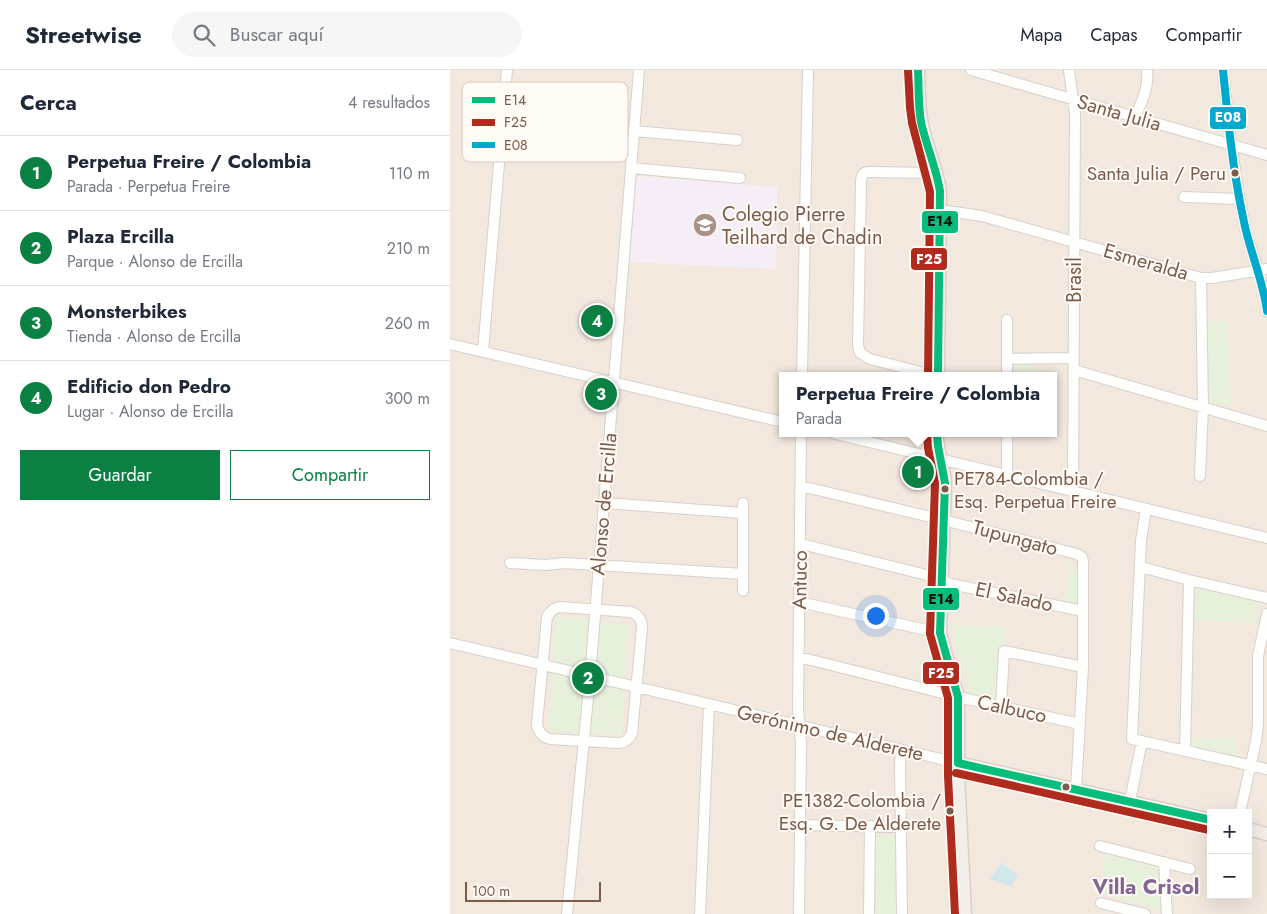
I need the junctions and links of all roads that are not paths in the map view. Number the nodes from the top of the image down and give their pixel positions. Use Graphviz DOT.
graph roads {
  1 [pos="639,70"];
  2 [pos="808,70"];
  3 [pos="918,70"];
  4 [pos="971,70"];
  5 [pos="1069,70"];
  6 [pos="1147,70"];
  7 [pos="1223,70"];
  8 [pos="1073,99"];
  9 [pos="1135,117"];
  10 [pos="634,131"];
  11 [pos="737,140"];
  12 [pos="1232,145"];
  13 [pos="1267,155"];
  14 [pos="499,162"];
  15 [pos="631,168"];
  16 [pos="937,173"];
  17 [pos="740,178"];
  18 [pos="1184,197"];
  19 [pos="1240,199"];
  20 [pos="940,210"];
  21 [pos="1074,242"];
  22 [pos="1263,270"];
  23 [pos="1201,278"];
  24 [pos="1267,311"];
  25 [pos="1007,320"];
  26 [pos="450,344"];
  27 [pos="483,351"];
  28 [pos="1007,358"];
  29 [pos="1074,358"];
  30 [pos="1074,370"];
  31 [pos="802,372"];
  32 [pos="921,372"];
  33 [pos="937,372"];
  34 [pos="1007,372"];
  35 [pos="614,382"];
  36 [pos="1202,407"];
  37 [pos="779,421"];
  38 [pos="1267,426"];
  39 [pos="801,437"];
  40 [pos="849,437"];
  41 [pos="937,437"];
  42 [pos="1007,437"];
  43 [pos="940,459"];
  44 [pos="1007,475"];
  45 [pos="1200,476"];
  46 [pos="801,486"];
  47 [pos="1073,491"];
  48 [pos="604,503"];
  49 [pos="1146,509"];
  50 [pos="944,520"];
  51 [pos="1267,538"];
  52 [pos="801,544"];
  53 [pos="510,563"];
  54 [pos="599,565"];
  55 [pos="1140,567"];
  56 [pos="743,574"];
  57 [pos="942,580"];
  58 [pos="1189,580"];
  59 [pos="743,591"];
  60 [pos="1267,598"];
  61 [pos="799,602"];
  62 [pos="595,609"];
  63 [pos="1082,611"];
  64 [pos="1267,614"];
  65 [pos="940,632"];
  66 [pos="450,643"];
  67 [pos="799,657"];
  68 [pos="543,665"];
  69 [pos="1082,666"];
  70 [pos="590,677"];
  71 [pos="636,688"];
  72 [pos="958,697"];
  73 [pos="709,705"];
  74 [pos="1001,706"];
  75 [pos="1080,724"];
  76 [pos="800,726"];
  77 [pos="1137,740"];
  78 [pos="584,741"];
  79 [pos="901,750"];
  80 [pos="1185,751"];
  81 [pos="958,763"];
  82 [pos="1251,766"];
  83 [pos="1267,769"];
  84 [pos="1076,789"];
  85 [pos="1130,802"];
  86 [pos="1241,809"];
  87 [pos="1207,819"];
  88 [pos="800,825"];
  89 [pos="870,826"];
  90 [pos="901,827"];
  91 [pos="1252,830"];
  92 [pos="1267,834"];
  93 [pos="1100,846"];
  94 [pos="1164,862"];
  95 [pos="1190,869"];
  96 [pos="1101,903"];
  97 [pos="568,914"];
  98 [pos="700,914"];
  99 [pos="800,914"];
  100 [pos="869,914"];
  101 [pos="902,914"];
  102 [pos="965,914"];
  103 [pos="1145,914"];
  104 [pos="1167,914"];
  1 -- 10 [label="street, Alonso de Ercilla"];
  2 -- 31 [label="street"];
  3 -- 16 [label="main road"];
  4 -- 8 [label="street, Santa Julia"];
  5 -- 8 [label="street, Brasil"];
  6 -- 9 [label="street"];
  7 -- 12 [label="street"];
  8 -- 9 [label="street, Santa Julia"];
  8 -- 21 [label="street, Brasil"];
  9 -- 12 [label="street, Santa Julia"];
  10 -- 11 [label="street"];
  10 -- 15 [label="street, Alonso de Ercilla"];
  12 -- 13 [label="street, Santa Julia"];
  12 -- 19 [label="street"];
  14 -- 27 [label="street"];
  15 -- 17 [label="street"];
  15 -- 35 [label="street, Alonso de Ercilla"];
  16 -- 20 [label="main road"];
  16 -- 32 [label="street"];
  18 -- 19 [label="street"];
  19 -- 22 [label="street"];
  20 -- 21 [label="street, Esmeralda"];
  20 -- 33 [label="main road"];
  21 -- 23 [label="street, Esmeralda"];
  21 -- 29 [label="street, Brasil"];
  22 -- 23 [label="street, Esmeralda"];
  22 -- 24 [label="street"];
  23 -- 36 [label="street"];
  25 -- 28 [label="street"];
  26 -- 27 [label="street"];
  27 -- 35 [label="street"];
  28 -- 29 [label="street"];
  28 -- 34 [label="street"];
  29 -- 30 [label="street, Brasil"];
  30 -- 36 [label="street"];
  30 -- 47 [label="street, Brasil"];
  35 -- 37 [label="street"];
  35 -- 48 [label="street, Alonso de Ercilla"];
  36 -- 38 [label="street"];
  36 -- 45 [label="street"];
  39 -- 46 [label="street, Antuco"];
  40 -- 43 [label="street"];
  41 -- 43 [label="main road"];
  42 -- 44 [label="street"];
  43 -- 44 [label="street"];
  43 -- 50 [label="main road"];
  44 -- 47 [label="street"];
  46 -- 50 [label="street, Tupungato"];
  46 -- 52 [label="street, Antuco"];
  47 -- 49 [label="street"];
  48 -- 54 [label="street, Alonso de Ercilla"];
  48 -- 56 [label="street"];
  49 -- 51 [label="street"];
  49 -- 55 [label="street"];
  50 -- 57 [label="main road"];
  50 -- 63 [label="street, Tupungato"];
  52 -- 57 [label="street, El Salado"];
  52 -- 61 [label="street, Antuco"];
  53 -- 54 [label="street"];
  54 -- 56 [label="street"];
  54 -- 62 [label="street, Alonso de Ercilla"];
  55 -- 58 [label="street"];
  55 -- 77 [label="street"];
  56 -- 59 [label="street"];
  57 -- 63 [label="street, El Salado"];
  57 -- 65 [label="main road"];
  58 -- 60 [label="street"];
  58 -- 80 [label="street"];
  61 -- 65 [label="street"];
  61 -- 67 [label="street, Antuco"];
  62 -- 68 [label="street"];
  62 -- 70 [label="street, Alonso de Ercilla"];
  62 -- 71 [label="street"];
  63 -- 69 [label="street"];
  64 -- 82 [label="street"];
  65 -- 72 [label="main road"];
  66 -- 68 [label="street, Gerónimo de Alderete"];
  67 -- 72 [label="street, Calbuco"];
  67 -- 76 [label="street, Antuco"];
  68 -- 70 [label="street, Gerónimo de Alderete"];
  68 -- 78 [label="street"];
  69 -- 74 [label="street"];
  69 -- 75 [label="street"];
  70 -- 71 [label="street, Gerónimo de Alderete"];
  70 -- 78 [label="street, Alonso de Ercilla"];
  71 -- 73 [label="street, Gerónimo de Alderete"];
  71 -- 78 [label="street"];
  72 -- 74 [label="street, Calbuco"];
  72 -- 81 [label="main road"];
  73 -- 76 [label="street, Gerónimo de Alderete"];
  73 -- 98 [label="street"];
  74 -- 75 [label="street, Calbuco"];
  75 -- 84 [label="street"];
  76 -- 79 [label="street, Gerónimo de Alderete"];
  76 -- 88 [label="street, Antuco"];
  77 -- 80 [label="street"];
  77 -- 85 [label="street"];
  78 -- 97 [label="street, Alonso de Ercilla"];
  79 -- 81 [label="street, Gerónimo de Alderete"];
  79 -- 90 [label="street"];
  80 -- 82 [label="street"];
  81 -- 84 [label="main road, Gerónimo de Alderete"];
  81 -- 102 [label="main road"];
  82 -- 83 [label="street"];
  82 -- 86 [label="street"];
  84 -- 85 [label="main road, Gerónimo de Alderete"];
  85 -- 87 [label="main road, Gerónimo de Alderete"];
  88 -- 89 [label="street"];
  88 -- 99 [label="street, Antuco"];
  89 -- 90 [label="street"];
  89 -- 100 [label="street"];
  90 -- 101 [label="street"];
  91 -- 92 [label="main road"];
  93 -- 94 [label="street"];
  94 -- 95 [label="street"];
  94 -- 104 [label="street"];
  96 -- 103 [label="street"];
}
